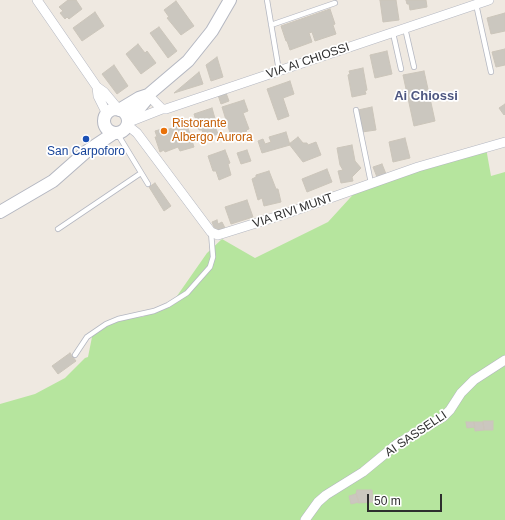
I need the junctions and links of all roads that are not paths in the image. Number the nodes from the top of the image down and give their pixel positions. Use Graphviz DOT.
graph roads {
  1 [pos="37,0"];
  2 [pos="230,0"];
  3 [pos="267,0"];
  4 [pos="489,0"];
  5 [pos="334,3"];
  6 [pos="476,4"];
  7 [pos="271,25"];
  8 [pos="405,28"];
  9 [pos="393,33"];
  10 [pos="414,67"];
  11 [pos="401,69"];
  12 [pos="279,71"];
  13 [pos="491,72"];
  14 [pos="97,87"];
  15 [pos="148,95"];
  16 [pos="162,109"];
  17 [pos="119,110"];
  18 [pos="356,110"];
  19 [pos="106,119"];
  20 [pos="128,124"];
  21 [pos="115,133"];
  22 [pos="505,142"];
  23 [pos="87,151"];
  24 [pos="141,173"];
  25 [pos="371,183"];
  26 [pos="148,184"];
  27 [pos="0,212"];
  28 [pos="58,228"];
  29 [pos="211,232"];
  30 [pos="75,355"];
  31 [pos="505,360"];
  32 [pos="305,520"];
  1 -- 14 [label="street"];
  2 -- 15 [label="main road"];
  3 -- 7 [label="lane"];
  4 -- 6 [label="street, VIA AI CHIOSSI"];
  5 -- 7 [label="lane"];
  6 -- 8 [label="street, VIA AI CHIOSSI"];
  6 -- 13 [label="lane"];
  7 -- 12 [label="lane"];
  8 -- 9 [label="street, VIA AI CHIOSSI"];
  8 -- 10 [label="lane"];
  9 -- 11 [label="lane"];
  9 -- 12 [label="street, VIA AI CHIOSSI"];
  12 -- 16 [label="street, VIA AI CHIOSSI"];
  14 -- 17 [label="street"];
  14 -- 19 [label="street"];
  15 -- 16 [label="street"];
  15 -- 17 [label="main road"];
  15 -- 20 [label="main road"];
  16 -- 20 [label="street, VIA AI CHIOSSI"];
  17 -- 19 [label="main road"];
  17 -- 20 [label="main road"];
  18 -- 25 [label="lane"];
  19 -- 21 [label="main road"];
  19 -- 23 [label="main road"];
  20 -- 21 [label="main road"];
  20 -- 29 [label="street"];
  21 -- 23 [label="main road"];
  21 -- 24 [label="lane"];
  22 -- 25 [label="street, VIA RIVI MUNT"];
  23 -- 27 [label="main road"];
  24 -- 26 [label="lane"];
  24 -- 28 [label="lane"];
  25 -- 29 [label="street, VIA RIVI MUNT"];
  29 -- 30 [label="lane"];
  31 -- 32 [label="street, AI SASSELLI"];
}
